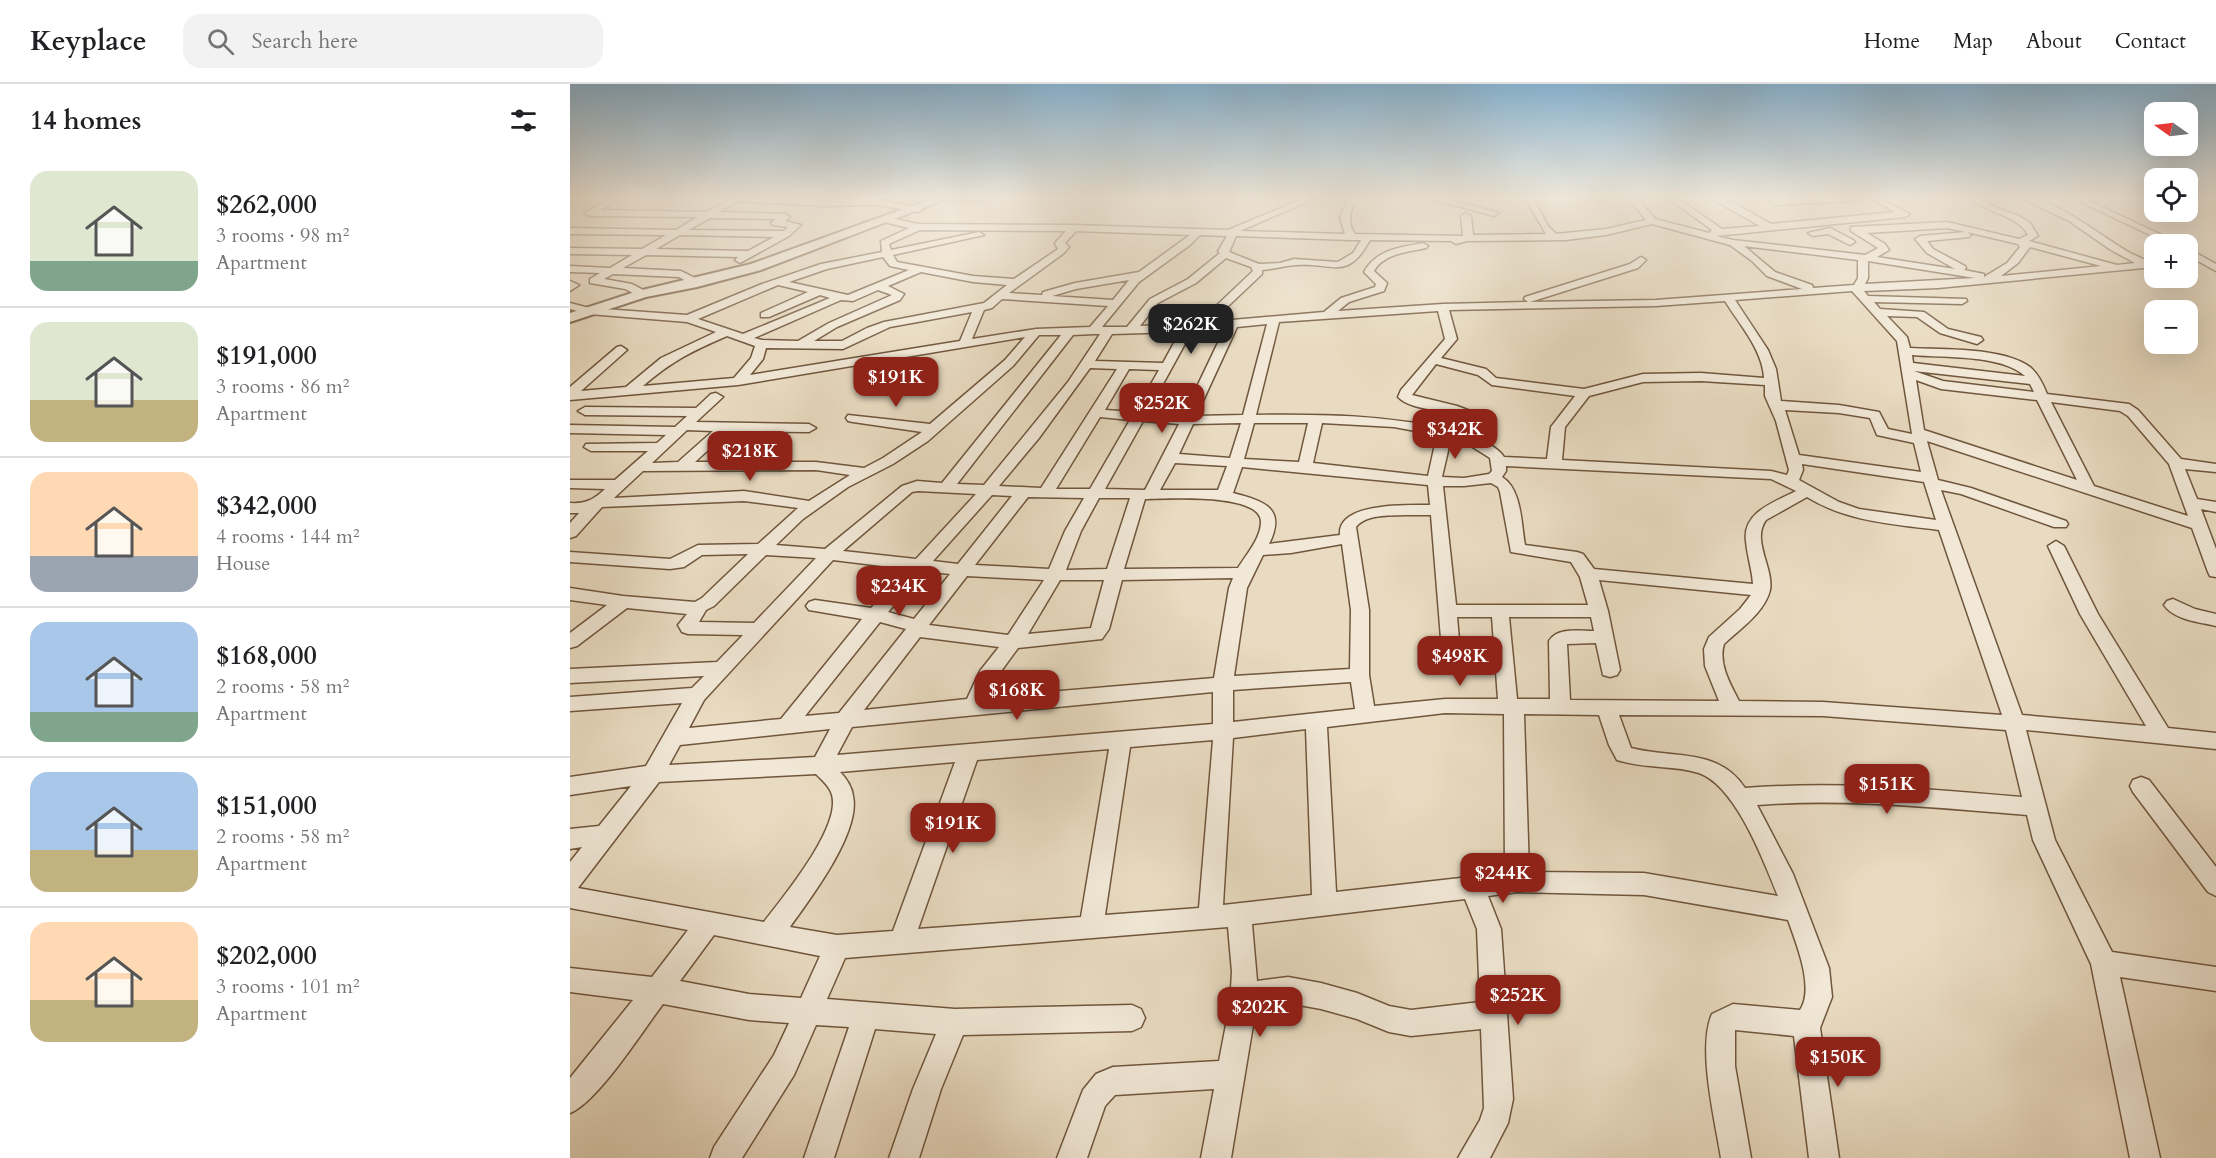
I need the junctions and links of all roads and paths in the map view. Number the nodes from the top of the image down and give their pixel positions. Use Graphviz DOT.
graph roads {
  1 [pos="651,248"];
  2 [pos="761,248"];
  3 [pos="806,248"];
  4 [pos="885,248"];
  5 [pos="921,248"];
  6 [pos="1063,248"];
  7 [pos="1180,248"];
  8 [pos="1225,248"];
  9 [pos="1361,248"];
  10 [pos="1403,248"];
  11 [pos="1741,248"];
  12 [pos="1788,248"];
  13 [pos="1804,248"];
  14 [pos="1882,248"];
  15 [pos="1927,248"];
  16 [pos="2024,248"];
  17 [pos="2046,248"];
  18 [pos="2114,248"];
  19 [pos="1797,249"];
  20 [pos="570,251"];
  21 [pos="644,252"];
  22 [pos="750,254"];
  23 [pos="1225,254"];
  24 [pos="888,255"];
  25 [pos="2198,257"];
  26 [pos="1865,258"];
  27 [pos="1641,260"];
  28 [pos="2144,262"];
  29 [pos="2198,264"];
  30 [pos="2144,265"];
  31 [pos="2213,265"];
  32 [pos="756,267"];
  33 [pos="1257,267"];
  34 [pos="2117,268"];
  35 [pos="570,269"];
  36 [pos="917,270"];
  37 [pos="611,271"];
  38 [pos="1142,275"];
  39 [pos="1982,278"];
  40 [pos="777,282"];
  41 [pos="1016,282"];
  42 [pos="697,283"];
  43 [pos="879,287"];
  44 [pos="1828,290"];
  45 [pos="818,292"];
  46 [pos="643,294"];
  47 [pos="1065,294"];
  48 [pos="1002,296"];
  49 [pos="1864,297"];
  50 [pos="838,298"];
  51 [pos="1728,298"];
  52 [pos="1962,301"];
  53 [pos="1116,303"];
  54 [pos="1513,304"];
  55 [pos="570,306"];
  56 [pos="1443,307"];
  57 [pos="978,309"];
  58 [pos="589,311"];
  59 [pos="765,315"];
  60 [pos="1326,316"];
  61 [pos="570,318"];
  62 [pos="688,319"];
  63 [pos="1274,319"];
  64 [pos="1233,323"];
  65 [pos="1066,324"];
  66 [pos="1213,325"];
  67 [pos="1188,328"];
  68 [pos="1093,331"];
  69 [pos="1108,331"];
  70 [pos="1130,331"];
  71 [pos="727,332"];
  72 [pos="1036,332"];
  73 [pos="744,338"];
  74 [pos="1977,340"];
  75 [pos="761,344"];
  76 [pos="965,344"];
  77 [pos="799,345"];
  78 [pos="621,350"];
  79 [pos="1433,360"];
  80 [pos="1906,363"];
  81 [pos="1088,364"];
  82 [pos="1125,366"];
  83 [pos="1167,367"];
  84 [pos="738,381"];
  85 [pos="1771,382"];
  86 [pos="629,391"];
  87 [pos="1584,393"];
  88 [pos="586,394"];
  89 [pos="570,395"];
  90 [pos="716,397"];
  91 [pos="2041,397"];
  92 [pos="1775,405"];
  93 [pos="570,408"];
  94 [pos="585,411"];
  95 [pos="699,412"];
  96 [pos="1096,413"];
  97 [pos="1140,415"];
  98 [pos="854,418"];
  99 [pos="1316,419"];
  100 [pos="1187,420"];
  101 [pos="1249,420"];
  102 [pos="726,426"];
  103 [pos="680,428"];
  104 [pos="809,428"];
  105 [pos="934,429"];
  106 [pos="572,431"];
  107 [pos="1452,434"];
  108 [pos="1919,436"];
  109 [pos="591,447"];
  110 [pos="659,447"];
  111 [pos="1170,458"];
  112 [pos="1793,458"];
  113 [pos="1499,461"];
  114 [pos="1238,462"];
  115 [pos="1554,463"];
  116 [pos="2176,464"];
  117 [pos="683,466"];
  118 [pos="638,467"];
  119 [pos="1305,467"];
  120 [pos="2216,468"];
  121 [pos="864,472"];
  122 [pos="1494,478"];
  123 [pos="1434,481"];
  124 [pos="1790,481"];
  125 [pos="1931,481"];
  126 [pos="570,484"];
  127 [pos="618,485"];
  128 [pos="946,488"];
  129 [pos="2088,488"];
  130 [pos="990,489"];
  131 [pos="1809,490"];
  132 [pos="1024,491"];
  133 [pos="1046,493"];
  134 [pos="1095,494"];
  135 [pos="1144,494"];
  136 [pos="1224,495"];
  137 [pos="2191,503"];
  138 [pos="596,505"];
  139 [pos="812,506"];
  140 [pos="2216,507"];
  141 [pos="570,508"];
  142 [pos="1438,510"];
  143 [pos="2060,524"];
  144 [pos="2198,525"];
  145 [pos="1946,526"];
  146 [pos="572,530"];
  147 [pos="1349,538"];
  148 [pos="2056,546"];
  149 [pos="760,550"];
  150 [pos="1259,550"];
  151 [pos="830,553"];
  152 [pos="2213,555"];
  153 [pos="570,557"];
  154 [pos="921,565"];
  155 [pos="963,570"];
  156 [pos="2216,572"];
  157 [pos="1242,573"];
  158 [pos="1587,574"];
  159 [pos="1055,575"];
  160 [pos="1114,575"];
  161 [pos="1761,590"];
  162 [pos="570,594"];
  163 [pos="623,602"];
  164 [pos="2174,605"];
  165 [pos="815,606"];
  166 [pos="698,607"];
  167 [pos="1448,611"];
  168 [pos="1500,611"];
  169 [pos="1599,611"];
  170 [pos="877,615"];
  171 [pos="2216,620"];
  172 [pos="918,628"];
  173 [pos="759,629"];
  174 [pos="1604,637"];
  175 [pos="572,638"];
  176 [pos="1012,642"];
  177 [pos="1451,651"];
  178 [pos="723,668"];
  179 [pos="1610,670"];
  180 [pos="1359,675"];
  181 [pos="573,679"];
  182 [pos="1223,684"];
  183 [pos="697,695"];
  184 [pos="570,704"];
  185 [pos="974,706"];
  186 [pos="1511,706"];
  187 [pos="1606,706"];
  188 [pos="1560,707"];
  189 [pos="1732,709"];
  190 [pos="1366,715"];
  191 [pos="845,720"];
  192 [pos="1316,720"];
  193 [pos="2014,722"];
  194 [pos="786,727"];
  195 [pos="1223,731"];
  196 [pos="2161,734"];
  197 [pos="673,738"];
  198 [pos="1121,739"];
  199 [pos="2216,741"];
  200 [pos="969,752"];
  201 [pos="821,765"];
  202 [pos="653,774"];
  203 [pos="570,786"];
  204 [pos="2142,786"];
  205 [pos="1740,797"];
  206 [pos="2035,807"];
  207 [pos="605,835"];
  208 [pos="570,839"];
  209 [pos="570,880"];
  210 [pos="1517,882"];
  211 [pos="2216,885"];
  212 [pos="1472,887"];
  213 [pos="570,897"];
  214 [pos="1325,904"];
  215 [pos="1796,910"];
  216 [pos="1239,915"];
  217 [pos="1210,918"];
  218 [pos="708,924"];
  219 [pos="1091,928"];
  220 [pos="771,933"];
  221 [pos="901,943"];
  222 [pos="837,947"];
  223 [pos="2104,963"];
  224 [pos="2216,979"];
  225 [pos="570,980"];
  226 [pos="658,990"];
  227 [pos="1244,996"];
  228 [pos="807,1011"];
  229 [pos="1495,1014"];
  230 [pos="866,1016"];
  231 [pos="1132,1018"];
  232 [pos="955,1022"];
  233 [pos="1806,1024"];
  234 [pos="1231,1074"];
  235 [pos="570,1099"];
  236 [pos="725,1158"];
  237 [pos="819,1158"];
  238 [pos="904,1158"];
  239 [pos="1072,1158"];
  240 [pos="1216,1158"];
  241 [pos="1473,1158"];
  242 [pos="1736,1158"];
  243 [pos="1824,1158"];
  244 [pos="2145,1158"];
  1 -- 21 [label="street"];
  2 -- 22 [label="street"];
  3 -- 32 [label="street"];
  4 -- 24 [label="street"];
  5 -- 24 [label="street"];
  6 -- 41 [label="street"];
  7 -- 38 [label="street"];
  8 -- 23 [label="street"];
  9 -- 33 [label="street"];
  10 -- 60 [label="street"];
  11 -- 44 [label="street"];
  12 -- 19 [label="street"];
  13 -- 19 [label="street"];
  14 -- 26 [label="street"];
  15 -- 39 [label="street"];
  16 -- 39 [label="street"];
  17 -- 34 [label="street"];
  18 -- 28 [label="street"];
  19 -- 26 [label="street"];
  20 -- 21 [label="street"];
  21 -- 22 [label="street"];
  21 -- 37 [label="street"];
  22 -- 32 [label="street"];
  23 -- 33 [label="street"];
  23 -- 70 [label="street"];
  24 -- 36 [label="street"];
  24 -- 40 [label="street"];
  25 -- 31 [label="street"];
  26 -- 39 [label="street"];
  26 -- 49 [label="street"];
  27 -- 54 [label="street"];
  29 -- 31 [label="street"];
  30 -- 34 [label="street"];
  32 -- 42 [label="street"];
  33 -- 66 [label="street"];
  34 -- 39 [label="street"];
  35 -- 37 [label="street"];
  36 -- 41 [label="street"];
  36 -- 43 [label="street"];
  37 -- 42 [label="street"];
  37 -- 46 [label="street"];
  38 -- 47 [label="street"];
  38 -- 53 [label="street"];
  39 -- 49 [label="street"];
  40 -- 45 [label="street"];
  40 -- 62 [label="street"];
  41 -- 48 [label="street"];
  42 -- 46 [label="street"];
  43 -- 50 [label="street"];
  43 -- 77 [label="street"];
  44 -- 49 [label="street"];
  44 -- 51 [label="street"];
  45 -- 50 [label="street"];
  45 -- 59 [label="street"];
  46 -- 58 [label="street"];
  47 -- 48 [label="street"];
  47 -- 53 [label="street"];
  47 -- 65 [label="street"];
  48 -- 57 [label="street"];
  49 -- 52 [label="street"];
  49 -- 74 [label="street"];
  49 -- 80 [label="street"];
  50 -- 73 [label="street"];
  51 -- 54 [label="street"];
  51 -- 85 [label="street"];
  53 -- 68 [label="street"];
  54 -- 56 [label="street"];
  55 -- 58 [label="street"];
  56 -- 60 [label="street"];
  56 -- 79 [label="street"];
  57 -- 76 [label="street"];
  57 -- 77 [label="street"];
  58 -- 61 [label="street"];
  58 -- 62 [label="street"];
  60 -- 63 [label="street"];
  62 -- 71 [label="street"];
  63 -- 64 [label="street"];
  63 -- 101 [label="street"];
  64 -- 66 [label="street"];
  64 -- 100 [label="street"];
  65 -- 68 [label="street"];
  65 -- 72 [label="street"];
  65 -- 128 [label="street"];
  66 -- 67 [label="street"];
  67 -- 70 [label="street"];
  67 -- 83 [label="street"];
  68 -- 69 [label="street"];
  69 -- 70 [label="street"];
  69 -- 81 [label="street"];
  71 -- 73 [label="street"];
  71 -- 86 [label="street"];
  72 -- 76 [label="street"];
  72 -- 105 [label="street"];
  73 -- 75 [label="street"];
  75 -- 77 [label="street"];
  75 -- 84 [label="street"];
  76 -- 84 [label="street"];
  78 -- 89 [label="street"];
  79 -- 87 [label="street"];
  79 -- 107 [label="street"];
  80 -- 91 [label="street"];
  80 -- 91 [label="street"];
  80 -- 108 [label="street"];
  81 -- 82 [label="street"];
  81 -- 130 [label="street"];
  82 -- 83 [label="street"];
  82 -- 96 [label="street"];
  83 -- 97 [label="street"];
  84 -- 86 [label="street"];
  85 -- 87 [label="street"];
  85 -- 92 [label="street"];
  86 -- 88 [label="street"];
  87 -- 115 [label="street"];
  88 -- 89 [label="street"];
  88 -- 93 [label="street"];
  90 -- 95 [label="street"];
  91 -- 116 [label="street"];
  91 -- 129 [label="street"];
  92 -- 108 [label="street"];
  92 -- 112 [label="street"];
  94 -- 95 [label="street"];
  95 -- 103 [label="street"];
  96 -- 97 [label="street"];
  96 -- 133 [label="street"];
  97 -- 100 [label="street"];
  97 -- 134 [label="street"];
  98 -- 105 [label="street"];
  99 -- 101 [label="street"];
  99 -- 107 [label="street"];
  99 -- 119 [label="street"];
  100 -- 101 [label="street"];
  100 -- 111 [label="street"];
  101 -- 114 [label="street"];
  102 -- 103 [label="street"];
  102 -- 104 [label="street"];
  102 -- 117 [label="street"];
  103 -- 106 [label="street"];
  103 -- 110 [label="street"];
  105 -- 121 [label="street"];
  107 -- 113 [label="street"];
  107 -- 123 [label="street"];
  108 -- 125 [label="street"];
  108 -- 129 [label="street"];
  109 -- 110 [label="street"];
  110 -- 118 [label="street"];
  111 -- 114 [label="street"];
  111 -- 135 [label="street"];
  112 -- 124 [label="street"];
  112 -- 125 [label="street"];
  113 -- 115 [label="street"];
  113 -- 122 [label="street"];
  114 -- 119 [label="street"];
  114 -- 136 [label="street"];
  115 -- 124 [label="street"];
  116 -- 120 [label="street"];
  116 -- 137 [label="street"];
  117 -- 118 [label="street"];
  117 -- 121 [label="street"];
  118 -- 127 [label="street"];
  119 -- 123 [label="street"];
  121 -- 139 [label="street"];
  122 -- 123 [label="street"];
  122 -- 158 [label="street"];
  123 -- 142 [label="street"];
  124 -- 131 [label="street"];
  125 -- 143 [label="street"];
  125 -- 145 [label="street"];
  126 -- 127 [label="street"];
  127 -- 138 [label="street"];
  128 -- 130 [label="street"];
  128 -- 151 [label="street"];
  129 -- 144 [label="street"];
  130 -- 132 [label="street"];
  130 -- 154 [label="street"];
  131 -- 145 [label="street"];
  131 -- 161 [label="street"];
  132 -- 133 [label="street"];
  132 -- 155 [label="street"];
  133 -- 134 [label="street"];
  134 -- 135 [label="street"];
  134 -- 159 [label="street"];
  135 -- 136 [label="street"];
  135 -- 160 [label="street"];
  136 -- 150 [label="street"];
  137 -- 140 [label="street"];
  137 -- 144 [label="street"];
  138 -- 139 [label="street"];
  138 -- 141 [label="street"];
  138 -- 146 [label="street"];
  139 -- 149 [label="street"];
  142 -- 147 [label="street"];
  142 -- 167 [label="street"];
  144 -- 152 [label="street"];
  145 -- 193 [label="street"];
  147 -- 150 [label="street"];
  147 -- 180 [label="street"];
  148 -- 196 [label="street"];
  149 -- 151 [label="street"];
  149 -- 153 [label="street"];
  149 -- 166 [label="street"];
  150 -- 157 [label="street"];
  151 -- 154 [label="street"];
  151 -- 173 [label="street"];
  152 -- 156 [label="street"];
  154 -- 155 [label="street"];
  154 -- 170 [label="street"];
  155 -- 159 [label="street"];
  155 -- 172 [label="street"];
  157 -- 160 [label="street"];
  157 -- 182 [label="street"];
  158 -- 161 [label="street"];
  158 -- 169 [label="street"];
  159 -- 160 [label="street"];
  159 -- 176 [label="street"];
  160 -- 176 [label="street"];
  161 -- 189 [label="street"];
  162 -- 163 [label="street"];
  163 -- 166 [label="street"];
  163 -- 175 [label="street"];
  164 -- 171 [label="street"];
  165 -- 170 [label="street"];
  166 -- 173 [label="street"];
  167 -- 168 [label="street"];
  167 -- 177 [label="street"];
  168 -- 169 [label="street"];
  168 -- 186 [label="street"];
  169 -- 174 [label="street"];
  170 -- 172 [label="street"];
  170 -- 194 [label="street"];
  172 -- 176 [label="street"];
  172 -- 191 [label="street"];
  173 -- 178 [label="street"];
  174 -- 179 [label="street"];
  174 -- 188 [label="street"];
  176 -- 185 [label="street"];
  178 -- 181 [label="street"];
  178 -- 183 [label="street"];
  180 -- 182 [label="street"];
  180 -- 190 [label="street"];
  182 -- 185 [label="street"];
  182 -- 195 [label="street"];
  183 -- 184 [label="street"];
  183 -- 197 [label="street"];
  185 -- 191 [label="street"];
  186 -- 188 [label="street"];
  186 -- 190 [label="street"];
  186 -- 210 [label="street"];
  187 -- 188 [label="street"];
  187 -- 189 [label="street"];
  187 -- 205 [label="street"];
  189 -- 193 [label="street"];
  190 -- 192 [label="street"];
  191 -- 194 [label="street"];
  191 -- 201 [label="street"];
  192 -- 195 [label="street"];
  192 -- 214 [label="street"];
  193 -- 196 [label="street"];
  193 -- 206 [label="street"];
  194 -- 197 [label="street"];
  195 -- 198 [label="street"];
  195 -- 217 [label="street"];
  196 -- 199 [label="street"];
  197 -- 202 [label="street"];
  198 -- 200 [label="street"];
  198 -- 219 [label="street"];
  200 -- 201 [label="street"];
  200 -- 221 [label="street"];
  201 -- 202 [label="street"];
  201 -- 220 [label="street"];
  202 -- 203 [label="street"];
  202 -- 207 [label="street"];
  204 -- 211 [label="street"];
  205 -- 206 [label="street"];
  205 -- 215 [label="street"];
  206 -- 223 [label="street"];
  207 -- 208 [label="street"];
  207 -- 209 [label="street"];
  210 -- 212 [label="street"];
  210 -- 215 [label="street"];
  212 -- 214 [label="street"];
  212 -- 229 [label="street"];
  213 -- 218 [label="street"];
  214 -- 216 [label="street"];
  215 -- 233 [label="street"];
  216 -- 217 [label="street"];
  216 -- 227 [label="street"];
  217 -- 219 [label="street"];
  218 -- 220 [label="street"];
  218 -- 226 [label="street"];
  219 -- 221 [label="street"];
  220 -- 222 [label="street"];
  221 -- 222 [label="street"];
  222 -- 228 [label="street"];
  223 -- 224 [label="street"];
  223 -- 244 [label="street"];
  225 -- 226 [label="street"];
  226 -- 228 [label="street"];
  226 -- 235 [label="street"];
  227 -- 229 [label="street"];
  227 -- 234 [label="street"];
  228 -- 230 [label="street"];
  228 -- 236 [label="street"];
  229 -- 241 [label="street"];
  230 -- 232 [label="street"];
  230 -- 237 [label="street"];
  231 -- 232 [label="street"];
  232 -- 238 [label="street"];
  233 -- 242 [label="street"];
  233 -- 243 [label="street"];
  234 -- 239 [label="street"];
  234 -- 240 [label="street"];
}
